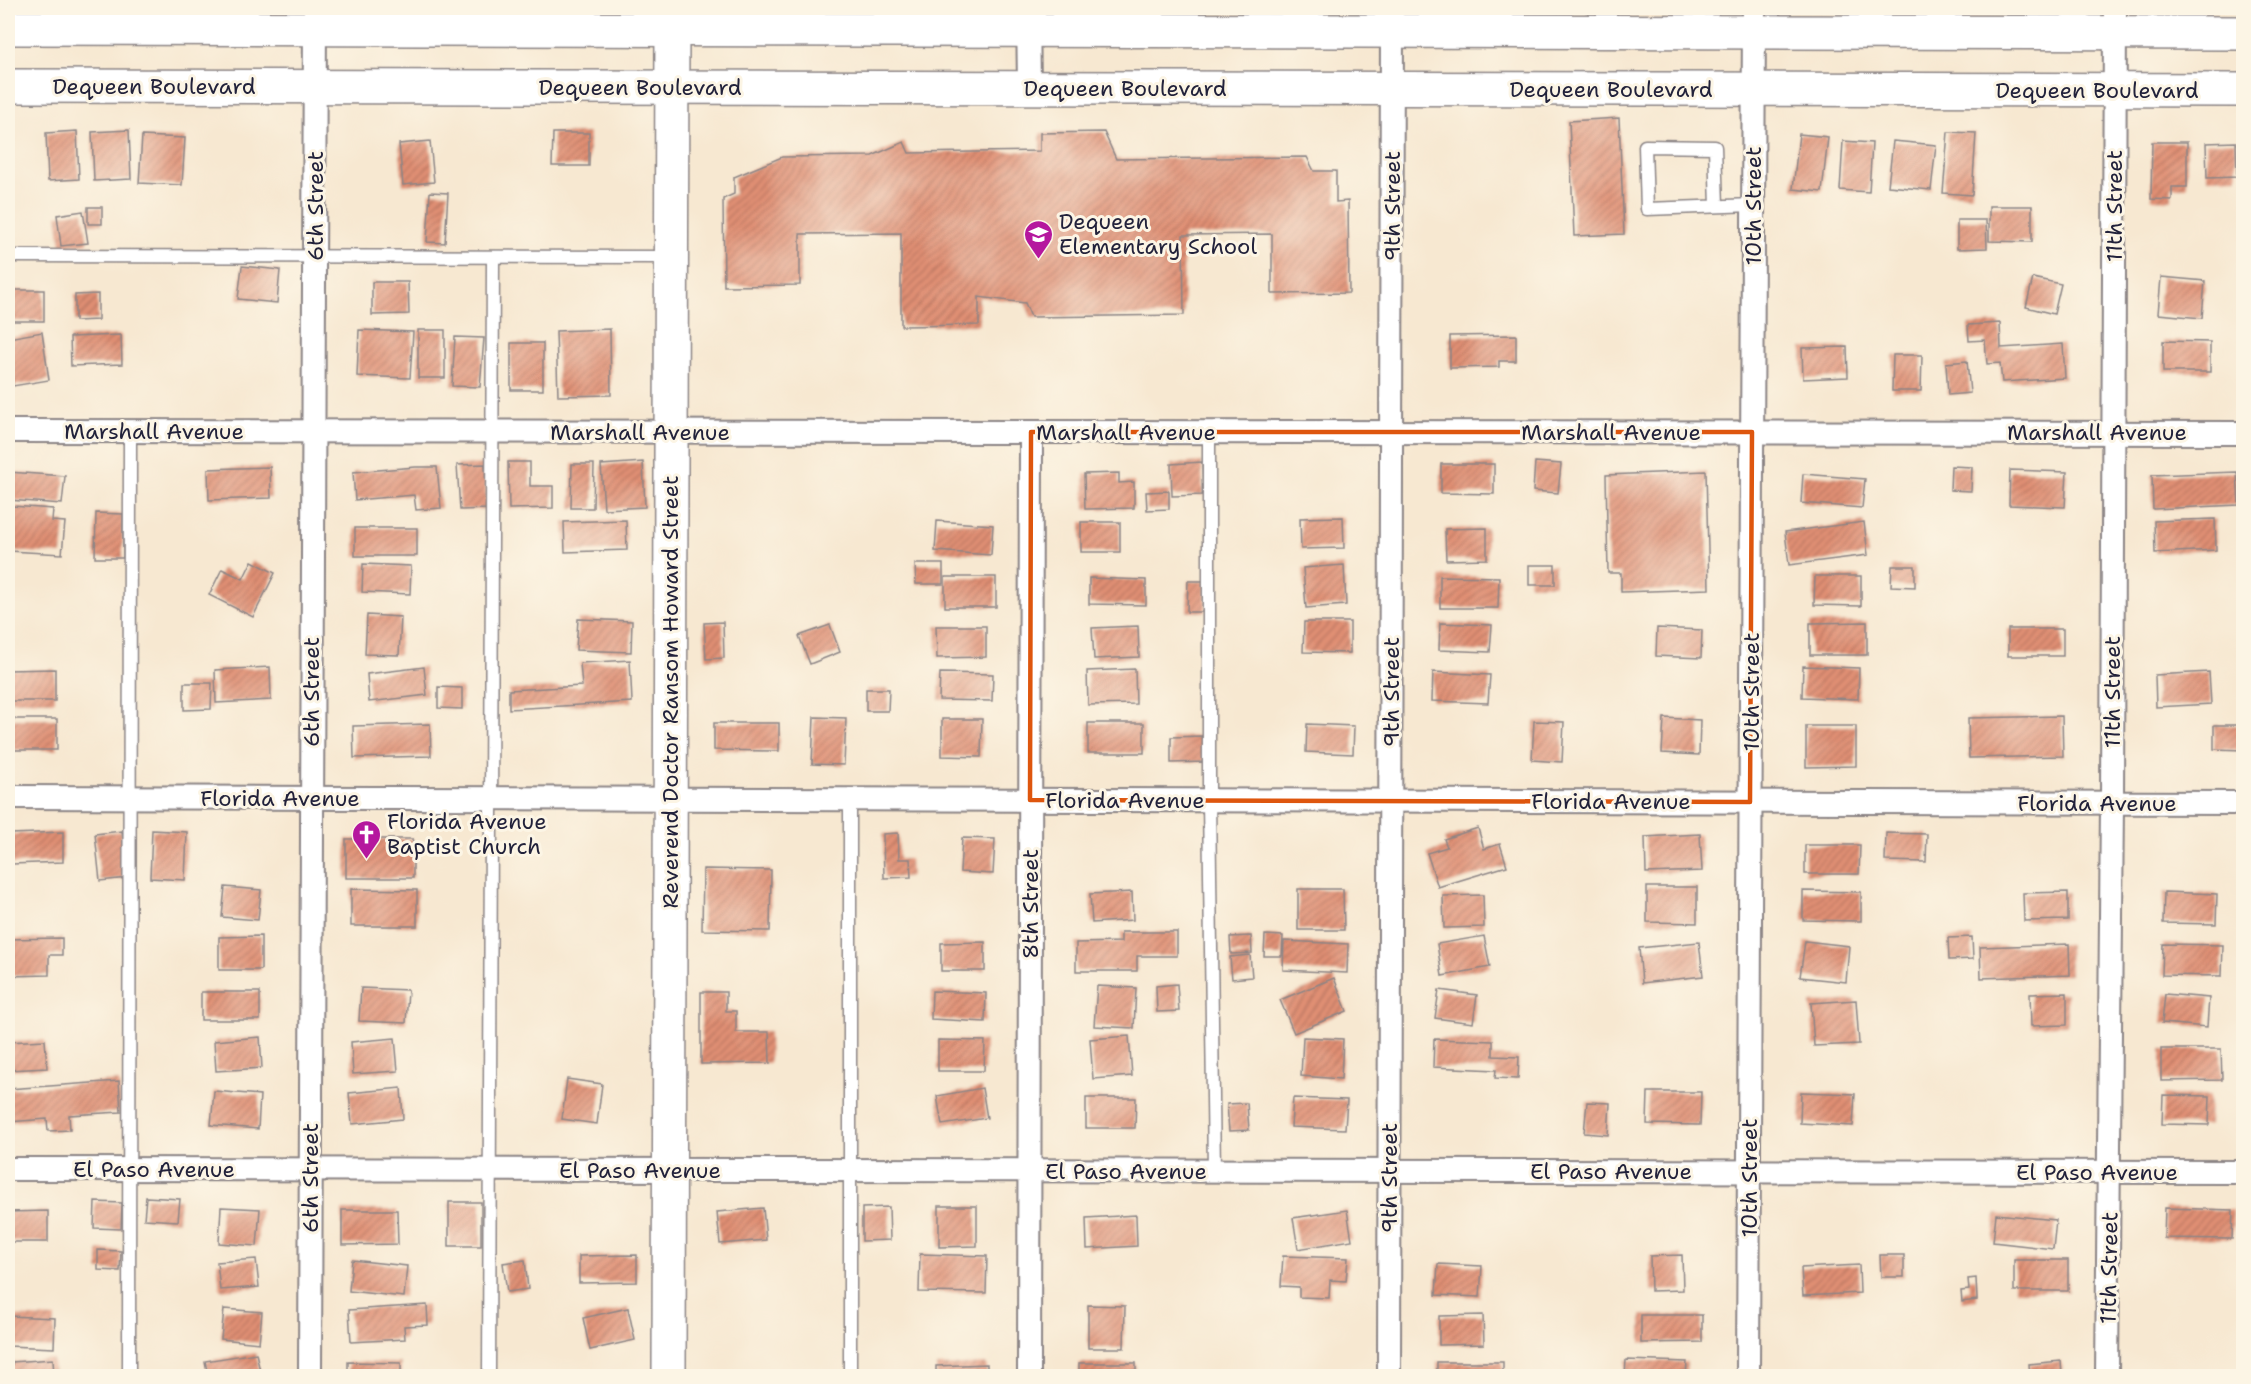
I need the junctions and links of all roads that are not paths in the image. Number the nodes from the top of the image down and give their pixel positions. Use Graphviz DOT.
graph roads {
  1 [pos="315,18"];
  2 [pos="672,19"];
  3 [pos="1028,19"];
  4 [pos="1392,19"];
  5 [pos="1754,20"];
  6 [pos="2115,20"];
  7 [pos="8,28"];
  8 [pos="2244,33"];
  9 [pos="8,86"];
  10 [pos="315,87"];
  11 [pos="671,87"];
  12 [pos="1029,88"];
  13 [pos="1392,89"];
  14 [pos="1753,90"];
  15 [pos="2114,90"];
  16 [pos="2244,90"];
  17 [pos="1753,205"];
  18 [pos="1717,206"];
  19 [pos="8,256"];
  20 [pos="315,256"];
  21 [pos="671,257"];
  22 [pos="493,258"];
  23 [pos="8,431"];
  24 [pos="130,431"];
  25 [pos="313,431"];
  26 [pos="492,431"];
  27 [pos="670,432"];
  28 [pos="1031,432"];
  29 [pos="1209,432"];
  30 [pos="1391,432"];
  31 [pos="1752,432"];
  32 [pos="2113,432"];
  33 [pos="2244,433"];
  34 [pos="8,797"];
  35 [pos="131,797"];
  36 [pos="310,798"];
  37 [pos="490,798"];
  38 [pos="670,799"];
  39 [pos="850,799"];
  40 [pos="1030,800"];
  41 [pos="1209,800"];
  42 [pos="1391,801"];
  43 [pos="1750,802"];
  44 [pos="2112,803"];
  45 [pos="2244,803"];
  46 [pos="8,1169"];
  47 [pos="130,1169"];
  48 [pos="309,1169"];
  49 [pos="490,1170"];
  50 [pos="669,1170"];
  51 [pos="850,1170"];
  52 [pos="1029,1170"];
  53 [pos="1214,1171"];
  54 [pos="1389,1171"];
  55 [pos="1749,1172"];
  56 [pos="2110,1172"];
  57 [pos="2244,1172"];
  58 [pos="129,1377"];
  59 [pos="310,1377"];
  60 [pos="489,1377"];
  61 [pos="669,1377"];
  62 [pos="850,1377"];
  63 [pos="1029,1377"];
  64 [pos="1389,1377"];
  65 [pos="1748,1377"];
  66 [pos="2107,1377"];
  1 -- 2 [label="street"];
  1 -- 7 [label="street"];
  1 -- 10 [label="street, 6th Street"];
  2 -- 3 [label="street"];
  2 -- 11 [label="street, Reverend Doctor Ransom Howard Street"];
  3 -- 4 [label="street"];
  3 -- 12 [label="street"];
  4 -- 5 [label="street"];
  4 -- 13 [label="street, 9th Street"];
  5 -- 6 [label="street"];
  5 -- 14 [label="street, 10th Street"];
  6 -- 8 [label="street"];
  6 -- 15 [label="street, 11th Street"];
  9 -- 10 [label="street, Dequeen Boulevard"];
  10 -- 11 [label="street, Dequeen Boulevard"];
  10 -- 20 [label="street, 6th Street"];
  11 -- 12 [label="street, Dequeen Boulevard"];
  11 -- 21 [label="street, Reverend Doctor Ransom Howard Street"];
  12 -- 13 [label="street, Dequeen Boulevard"];
  13 -- 14 [label="street, Dequeen Boulevard"];
  13 -- 30 [label="street, 9th Street"];
  14 -- 15 [label="street, Dequeen Boulevard"];
  14 -- 17 [label="street, 10th Street"];
  15 -- 16 [label="street, Dequeen Boulevard"];
  15 -- 32 [label="street, 11th Street"];
  17 -- 18 [label="lane"];
  17 -- 31 [label="street, 10th Street"];
  18 -- 18 [label="lane"];
  19 -- 20 [label="lane"];
  20 -- 22 [label="lane"];
  20 -- 25 [label="street, 6th Street"];
  21 -- 22 [label="lane"];
  21 -- 27 [label="street, Reverend Doctor Ransom Howard Street"];
  22 -- 26 [label="lane"];
  23 -- 24 [label="street, Marshall Avenue"];
  24 -- 25 [label="street, Marshall Avenue"];
  24 -- 35 [label="lane"];
  25 -- 26 [label="street, Marshall Avenue"];
  25 -- 36 [label="street, 6th Street"];
  26 -- 27 [label="street, Marshall Avenue"];
  26 -- 37 [label="lane"];
  27 -- 28 [label="street, Marshall Avenue"];
  27 -- 38 [label="street, Reverend Doctor Ransom Howard Street"];
  28 -- 29 [label="street, Marshall Avenue"];
  28 -- 40 [label="street, 8th Street"];
  29 -- 30 [label="street, Marshall Avenue"];
  29 -- 41 [label="lane"];
  30 -- 31 [label="street, Marshall Avenue"];
  30 -- 42 [label="street, 9th Street"];
  31 -- 32 [label="street, Marshall Avenue"];
  31 -- 43 [label="street, 10th Street"];
  32 -- 33 [label="street, Marshall Avenue"];
  32 -- 44 [label="street, 11th Street"];
  34 -- 35 [label="street, Florida Avenue"];
  35 -- 36 [label="street, Florida Avenue"];
  35 -- 47 [label="lane"];
  36 -- 37 [label="street, Florida Avenue"];
  36 -- 48 [label="street, 6th Street"];
  37 -- 38 [label="street, Florida Avenue"];
  37 -- 49 [label="lane"];
  38 -- 39 [label="street, Florida Avenue"];
  38 -- 50 [label="street, Reverend Doctor Ransom Howard Street"];
  39 -- 40 [label="street, Florida Avenue"];
  39 -- 51 [label="lane"];
  40 -- 41 [label="street, Florida Avenue"];
  40 -- 52 [label="street, 8th Street"];
  41 -- 42 [label="street, Florida Avenue"];
  41 -- 53 [label="lane"];
  42 -- 43 [label="street, Florida Avenue"];
  42 -- 54 [label="street, 9th Street"];
  43 -- 44 [label="street, Florida Avenue"];
  43 -- 55 [label="street, 10th Street"];
  44 -- 45 [label="street, Florida Avenue"];
  44 -- 56 [label="street, 11th Street"];
  46 -- 47 [label="street, El Paso Avenue"];
  47 -- 48 [label="street, El Paso Avenue"];
  47 -- 58 [label="lane"];
  48 -- 49 [label="street, El Paso Avenue"];
  48 -- 59 [label="street, 6th Street"];
  49 -- 50 [label="street, El Paso Avenue"];
  49 -- 60 [label="lane"];
  50 -- 51 [label="street, El Paso Avenue"];
  50 -- 61 [label="street, Reverend Doctor Ransom Howard Street"];
  51 -- 52 [label="street, El Paso Avenue"];
  51 -- 62 [label="lane"];
  52 -- 53 [label="street, El Paso Avenue"];
  52 -- 63 [label="street, 8th Street"];
  53 -- 54 [label="street, El Paso Avenue"];
  54 -- 55 [label="street, El Paso Avenue"];
  54 -- 64 [label="street, 9th Street"];
  55 -- 56 [label="street, El Paso Avenue"];
  55 -- 65 [label="street, 10th Street"];
  56 -- 57 [label="street, El Paso Avenue"];
  56 -- 66 [label="street, 11th Street"];
}
